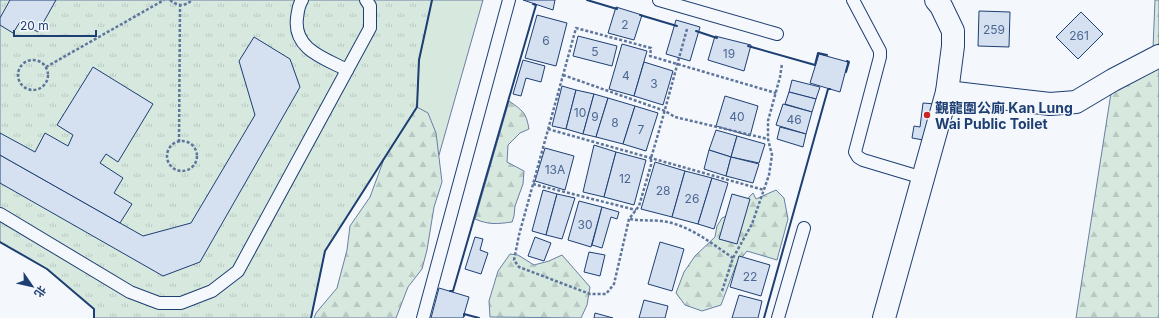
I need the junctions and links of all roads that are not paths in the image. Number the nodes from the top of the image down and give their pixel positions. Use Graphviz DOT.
graph roads {
  1 [pos="302,0"];
  2 [pos="366,0"];
  3 [pos="509,0"];
  4 [pos="659,0"];
  5 [pos="853,0"];
  6 [pos="936,0"];
  7 [pos="693,5"];
  8 [pos="777,34"];
  9 [pos="1159,56"];
  10 [pos="347,70"];
  11 [pos="947,92"];
  12 [pos="923,178"];
  13 [pos="0,214"];
  14 [pos="804,228"];
  15 [pos="423,318"];
  16 [pos="778,318"];
  17 [pos="884,318"];
  1 -- 10 [label="lane"];
  2 -- 10 [label="lane"];
  3 -- 15 [label="lane"];
  4 -- 7 [label="lane"];
  5 -- 12 [label="lane"];
  6 -- 11 [label="street"];
  7 -- 8 [label="lane"];
  9 -- 11 [label="street"];
  10 -- 13 [label="lane"];
  11 -- 12 [label="street"];
  12 -- 17 [label="street"];
  14 -- 16 [label="lane"];
}
